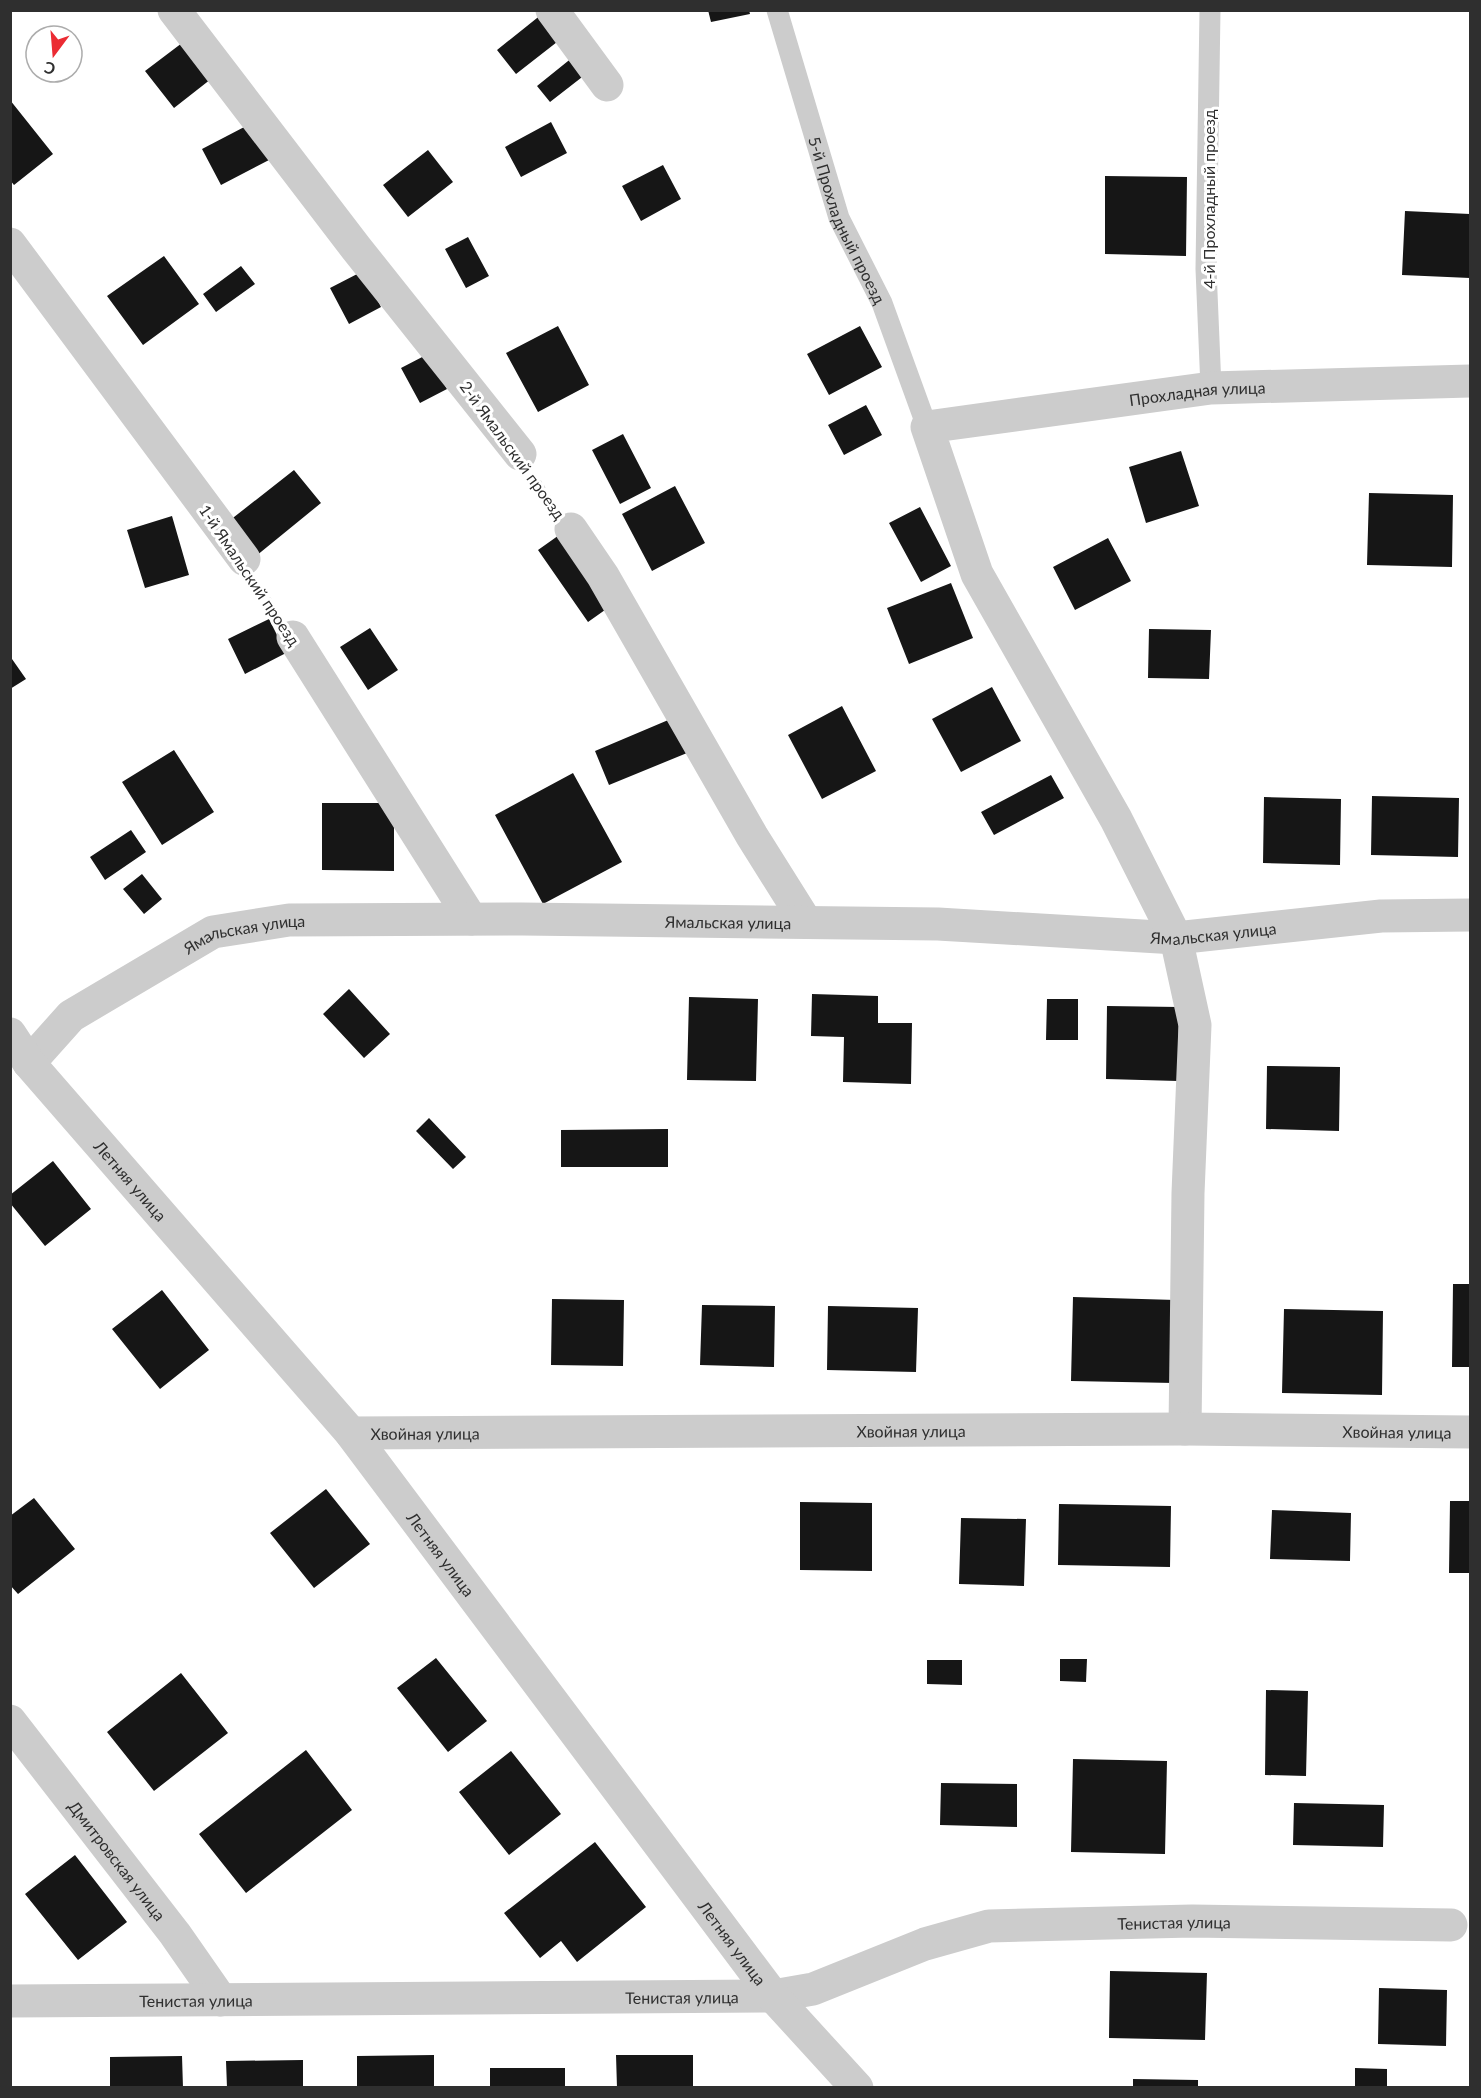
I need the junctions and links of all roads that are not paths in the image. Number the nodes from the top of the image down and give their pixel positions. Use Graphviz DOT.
graph roads {
  1 [pos="174,10"];
  2 [pos="552,10"];
  3 [pos="777,10"];
  4 [pos="1210,10"];
  5 [pos="607,85"];
  6 [pos="10,244"];
  7 [pos="1470,381"];
  8 [pos="1211,388"];
  9 [pos="927,427"];
  10 [pos="520,453"];
  11 [pos="571,529"];
  12 [pos="244,560"];
  13 [pos="293,637"];
  14 [pos="1470,915"];
  15 [pos="471,919"];
  16 [pos="806,922"];
  17 [pos="1176,938"];
  18 [pos="10,1034"];
  19 [pos="29,1063"];
  20 [pos="1185,1429"];
  21 [pos="1470,1432"];
  22 [pos="351,1433"];
  23 [pos="10,1721"];
  24 [pos="1450,1925"];
  25 [pos="773,1996"];
  26 [pos="221,2000"];
  27 [pos="10,2001"];
  28 [pos="857,2088"];
  1 -- 10 [label="street, 2-й Ямальский проезд"];
  2 -- 5 [label="street"];
  3 -- 9 [label="lane, 5-й Прохладный проезд"];
  4 -- 8 [label="lane, 4-й Прохладный проезд"];
  6 -- 12 [label="street, 1-й Ямальский проезд"];
  7 -- 8 [label="street, Прохладная улица"];
  8 -- 9 [label="street, Прохладная улица"];
  9 -- 17 [label="street"];
  11 -- 16 [label="street, 2-й Ямальский проезд"];
  13 -- 15 [label="street, 1-й Ямальский проезд"];
  14 -- 17 [label="street, Ямальская улица"];
  15 -- 16 [label="street, Ямальская улица"];
  15 -- 19 [label="street, Ямальская улица"];
  16 -- 17 [label="street, Ямальская улица"];
  17 -- 20 [label="street"];
  18 -- 19 [label="street, Летняя улица"];
  19 -- 22 [label="street, Летняя улица"];
  20 -- 21 [label="street, Хвойная улица"];
  20 -- 22 [label="street, Хвойная улица"];
  22 -- 25 [label="street, Летняя улица"];
  23 -- 26 [label="street, Дмитровская улица"];
  24 -- 25 [label="street, Тенистая улица"];
  25 -- 26 [label="street, Тенистая улица"];
  25 -- 28 [label="street, Летняя улица"];
  26 -- 27 [label="street, Тенистая улица"];
}
